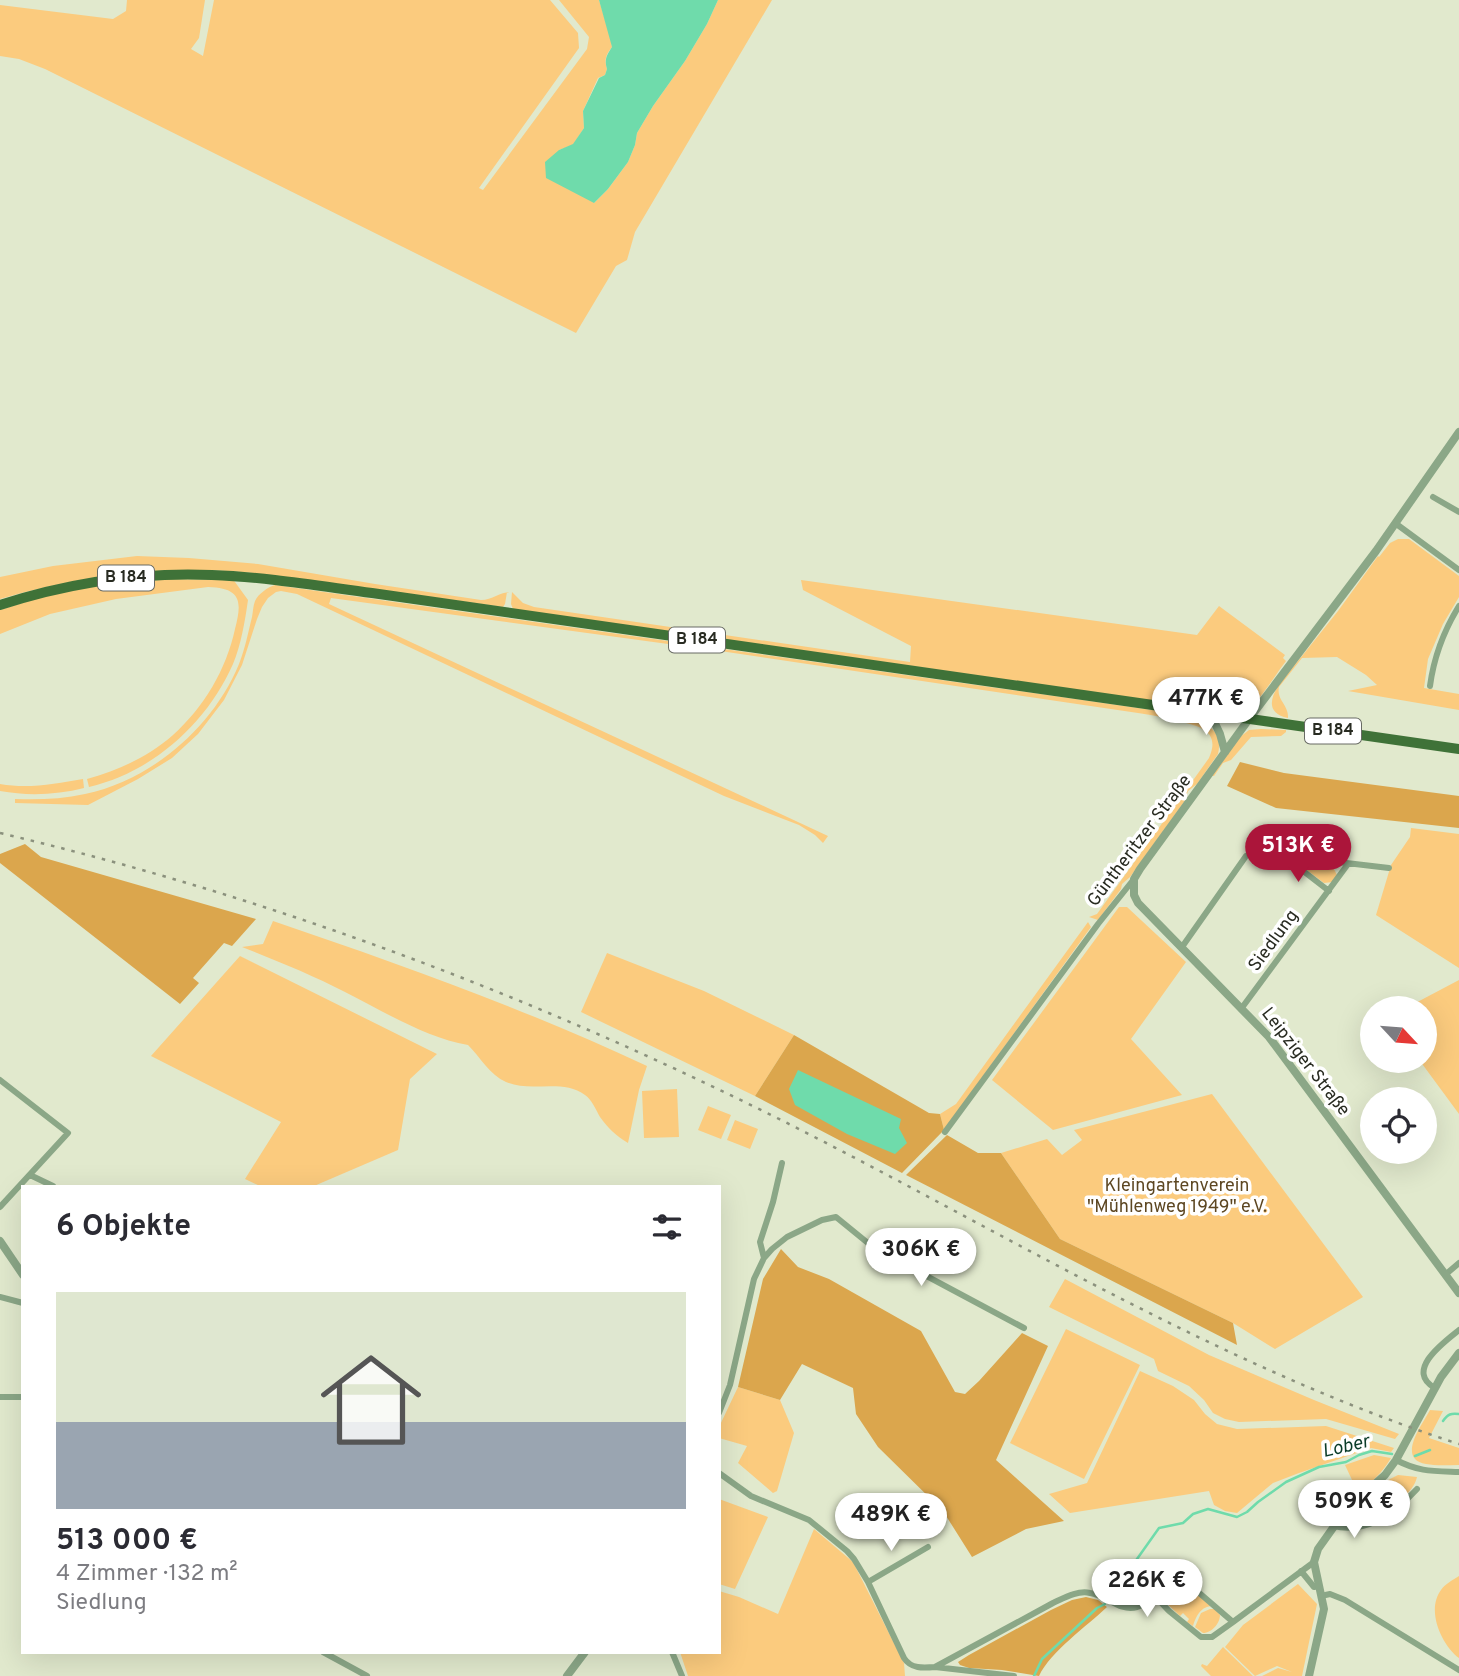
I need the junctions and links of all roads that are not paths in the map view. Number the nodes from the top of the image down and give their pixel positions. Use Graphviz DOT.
graph roads {
  1 [pos="1459,432"];
  2 [pos="1433,497"];
  3 [pos="1459,512"];
  4 [pos="1395,523"];
  5 [pos="1459,569"];
  6 [pos="0,606"];
  7 [pos="1459,606"];
  8 [pos="1430,686"];
  9 [pos="1211,715"];
  10 [pos="1249,719"];
  11 [pos="1459,749"];
  12 [pos="1225,752"];
  13 [pos="1284,856"];
  14 [pos="1348,863"];
  15 [pos="1389,868"];
  16 [pos="1134,879"];
  17 [pos="1329,891"];
  18 [pos="1182,947"];
  19 [pos="1241,1009"];
  20 [pos="0,1080"];
  21 [pos="945,1132"];
  22 [pos="782,1163"];
  23 [pos="30,1174"];
  24 [pos="51,1185"];
  25 [pos="0,1207"];
  26 [pos="0,1241"];
  27 [pos="764,1258"];
  28 [pos="1459,1263"];
  29 [pos="21,1272"];
  30 [pos="1446,1275"];
  31 [pos="1459,1293"];
  32 [pos="0,1297"];
  33 [pos="21,1302"];
  34 [pos="1024,1328"];
  35 [pos="1459,1330"];
  36 [pos="1459,1353"];
  37 [pos="1435,1388"];
  38 [pos="0,1396"];
  39 [pos="21,1397"];
  40 [pos="721,1408"];
  41 [pos="1396,1460"];
  42 [pos="1459,1472"];
  43 [pos="721,1474"];
  44 [pos="1417,1489"];
  45 [pos="1333,1526"];
  46 [pos="928,1547"];
  47 [pos="1314,1562"];
  48 [pos="1301,1572"];
  49 [pos="868,1582"];
  50 [pos="1318,1586"];
  51 [pos="1152,1593"];
  52 [pos="1321,1596"];
  53 [pos="1233,1622"];
  54 [pos="327,1654"];
  55 [pos="584,1654"];
  56 [pos="673,1654"];
  57 [pos="935,1667"];
  58 [pos="1459,1670"];
  59 [pos="367,1676"];
  60 [pos="567,1676"];
  61 [pos="681,1676"];
  62 [pos="1014,1676"];
  63 [pos="1308,1676"];
  1 -- 4 [label="street, Güntheritzer Straße"];
  2 -- 3 [label="street"];
  4 -- 5 [label="street"];
  4 -- 10 [label="street, Güntheritzer Straße"];
  6 -- 9 [label="main road, B 184"];
  7 -- 8 [label="street"];
  9 -- 10 [label="main road, B 184"];
  9 -- 12 [label="street"];
  10 -- 11 [label="main road, B 184"];
  10 -- 12 [label="street, Güntheritzer Straße"];
  12 -- 16 [label="street, Güntheritzer Straße"];
  13 -- 14 [label="street"];
  13 -- 17 [label="street"];
  13 -- 18 [label="street"];
  14 -- 15 [label="street"];
  14 -- 17 [label="street, Siedlung"];
  16 -- 18 [label="street, Leipziger Straße"];
  16 -- 21 [label="street, Güntheritzer Straße"];
  17 -- 19 [label="street, Siedlung"];
  18 -- 19 [label="street, Leipziger Straße"];
  19 -- 30 [label="street, Leipziger Straße"];
  20 -- 23 [label="street"];
  22 -- 27 [label="street"];
  23 -- 24 [label="street"];
  23 -- 25 [label="street"];
  26 -- 29 [label="street"];
  27 -- 34 [label="street"];
  27 -- 40 [label="street"];
  28 -- 30 [label="street"];
  30 -- 31 [label="street, Leipziger Straße"];
  32 -- 33 [label="street"];
  35 -- 37 [label="street"];
  36 -- 37 [label="street"];
  37 -- 41 [label="street"];
  38 -- 39 [label="street"];
  41 -- 42 [label="street"];
  41 -- 45 [label="street"];
  43 -- 49 [label="street"];
  44 -- 45 [label="street"];
  45 -- 47 [label="street"];
  46 -- 49 [label="street"];
  47 -- 48 [label="street"];
  47 -- 50 [label="street"];
  48 -- 50 [label="street"];
  48 -- 53 [label="street"];
  49 -- 57 [label="street"];
  50 -- 52 [label="street"];
  51 -- 53 [label="street"];
  51 -- 53 [label="street"];
  51 -- 57 [label="street"];
  52 -- 58 [label="street"];
  52 -- 63 [label="street"];
  54 -- 59 [label="street"];
  55 -- 60 [label="street"];
  56 -- 61 [label="street"];
  57 -- 62 [label="street"];
}
